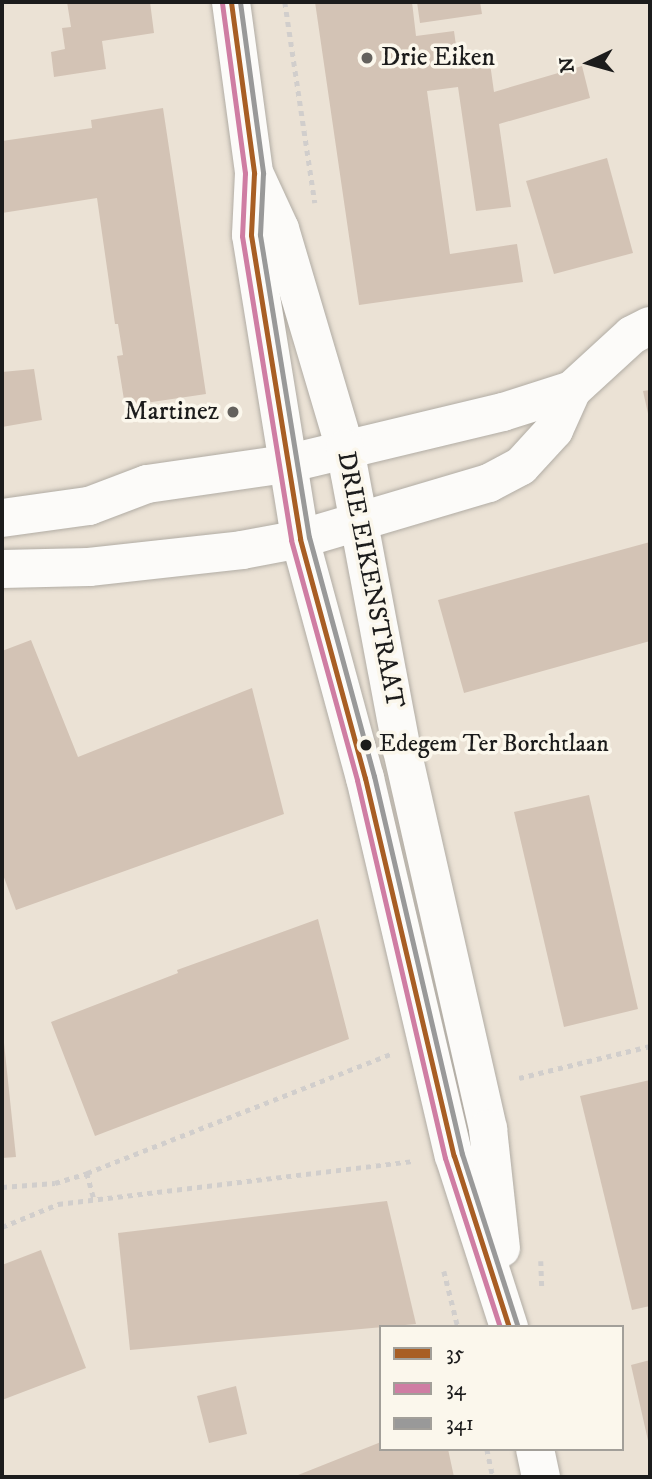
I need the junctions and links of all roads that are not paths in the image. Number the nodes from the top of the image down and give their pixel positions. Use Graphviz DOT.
graph roads {
  1 [pos="231,2"];
  2 [pos="254,173"];
  3 [pos="650,326"];
  4 [pos="572,390"];
  5 [pos="345,449"];
  6 [pos="286,464"];
  7 [pos="2,518"];
  8 [pos="361,521"];
  9 [pos="300,538"];
  10 [pos="2,569"];
  11 [pos="508,1325"];
  12 [pos="509,1325"];
  13 [pos="535,1451"];
  14 [pos="541,1477"];
  1 -- 2 [label="street, DRIE EIKENSTRAAT"];
  2 -- 5 [label="street, DRIE EIKENSTRAAT"];
  2 -- 6 [label="street, DRIE EIKENSTRAAT"];
  3 -- 4 [label="street"];
  4 -- 5 [label="street"];
  4 -- 8 [label="street"];
  5 -- 6 [label="street"];
  5 -- 8 [label="street, DRIE EIKENSTRAAT"];
  6 -- 7 [label="street"];
  6 -- 9 [label="street, DRIE EIKENSTRAAT"];
  8 -- 9 [label="street"];
  8 -- 12 [label="street, DRIE EIKENSTRAAT"];
  9 -- 10 [label="street"];
  9 -- 11 [label="street, DRIE EIKENSTRAAT"];
  13 -- 14 [label="street"];
}
